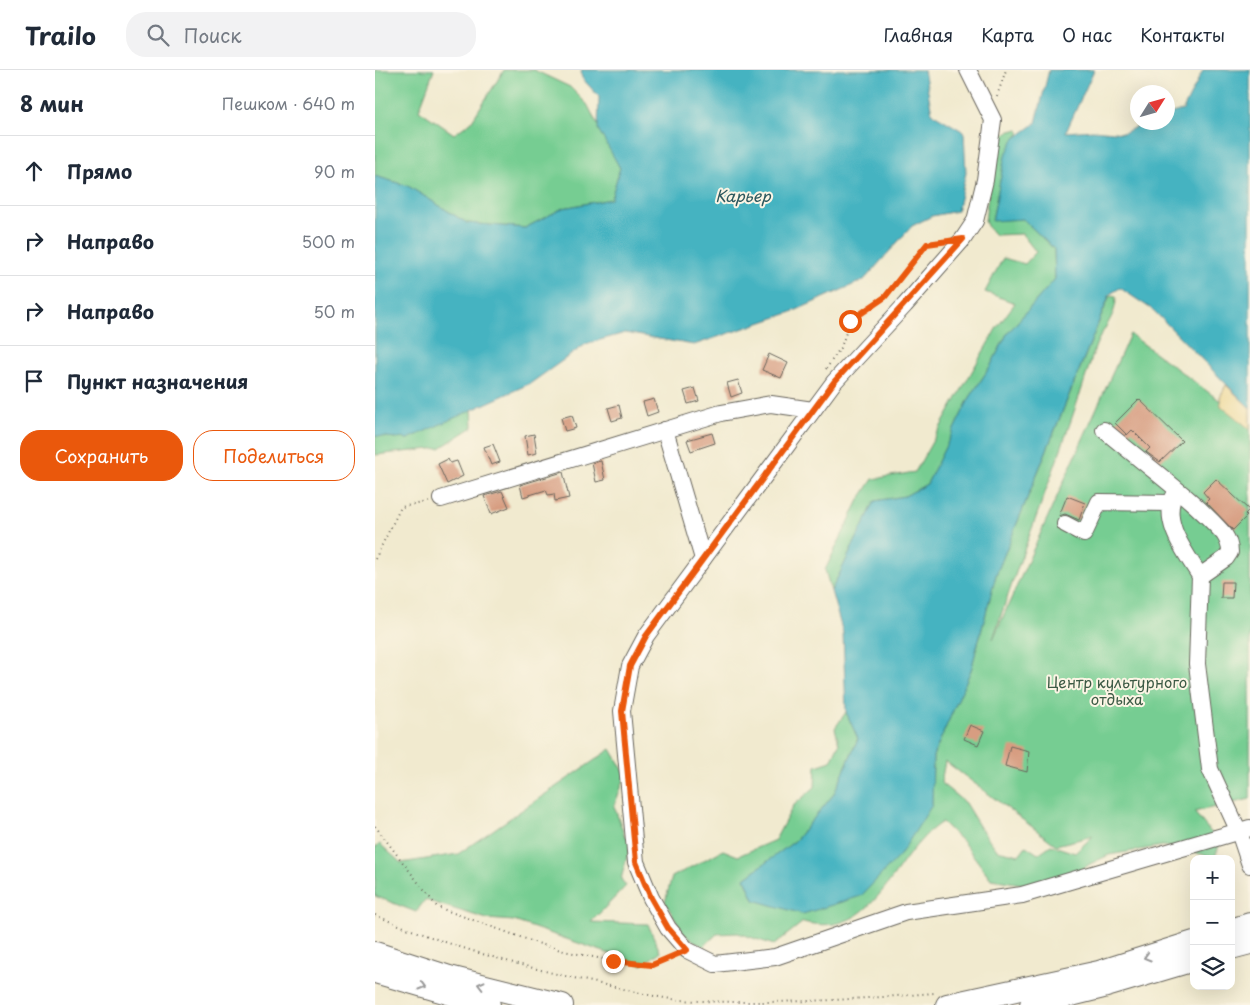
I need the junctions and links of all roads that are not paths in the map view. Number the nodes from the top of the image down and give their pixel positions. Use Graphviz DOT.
graph roads {
  1 [pos="968,70"];
  2 [pos="813,410"];
  3 [pos="665,430"];
  4 [pos="1104,430"];
  5 [pos="1174,497"];
  6 [pos="441,499"];
  7 [pos="1065,524"];
  8 [pos="703,559"];
  9 [pos="1200,576"];
  10 [pos="1244,830"];
  11 [pos="1250,865"];
  12 [pos="1250,924"];
  13 [pos="1235,929"];
  14 [pos="1190,943"];
  15 [pos="1250,943"];
  16 [pos="1235,947"];
  17 [pos="375,953"];
  18 [pos="1190,961"];
  19 [pos="375,972"];
  20 [pos="943,999"];
  21 [pos="489,1005"];
  22 [pos="562,1005"];
  23 [pos="1031,1005"];
  1 -- 2 [label="lane"];
  2 -- 3 [label="lane"];
  2 -- 8 [label="lane"];
  3 -- 6 [label="lane"];
  3 -- 8 [label="lane"];
  4 -- 5 [label="lane"];
  5 -- 7 [label="lane"];
  5 -- 9 [label="lane"];
  5 -- 9 [label="lane"];
  8 -- 10 [label="lane"];
  9 -- 10 [label="lane"];
  10 -- 11 [label="lane"];
  12 -- 13 [label="highway"];
  14 -- 20 [label="highway, one-way"];
  15 -- 16 [label="highway"];
  22 -- 17 [label="highway, one-way"];
  18 -- 23 [label="highway"];
  19 -- 21 [label="highway, one-way"];
}
